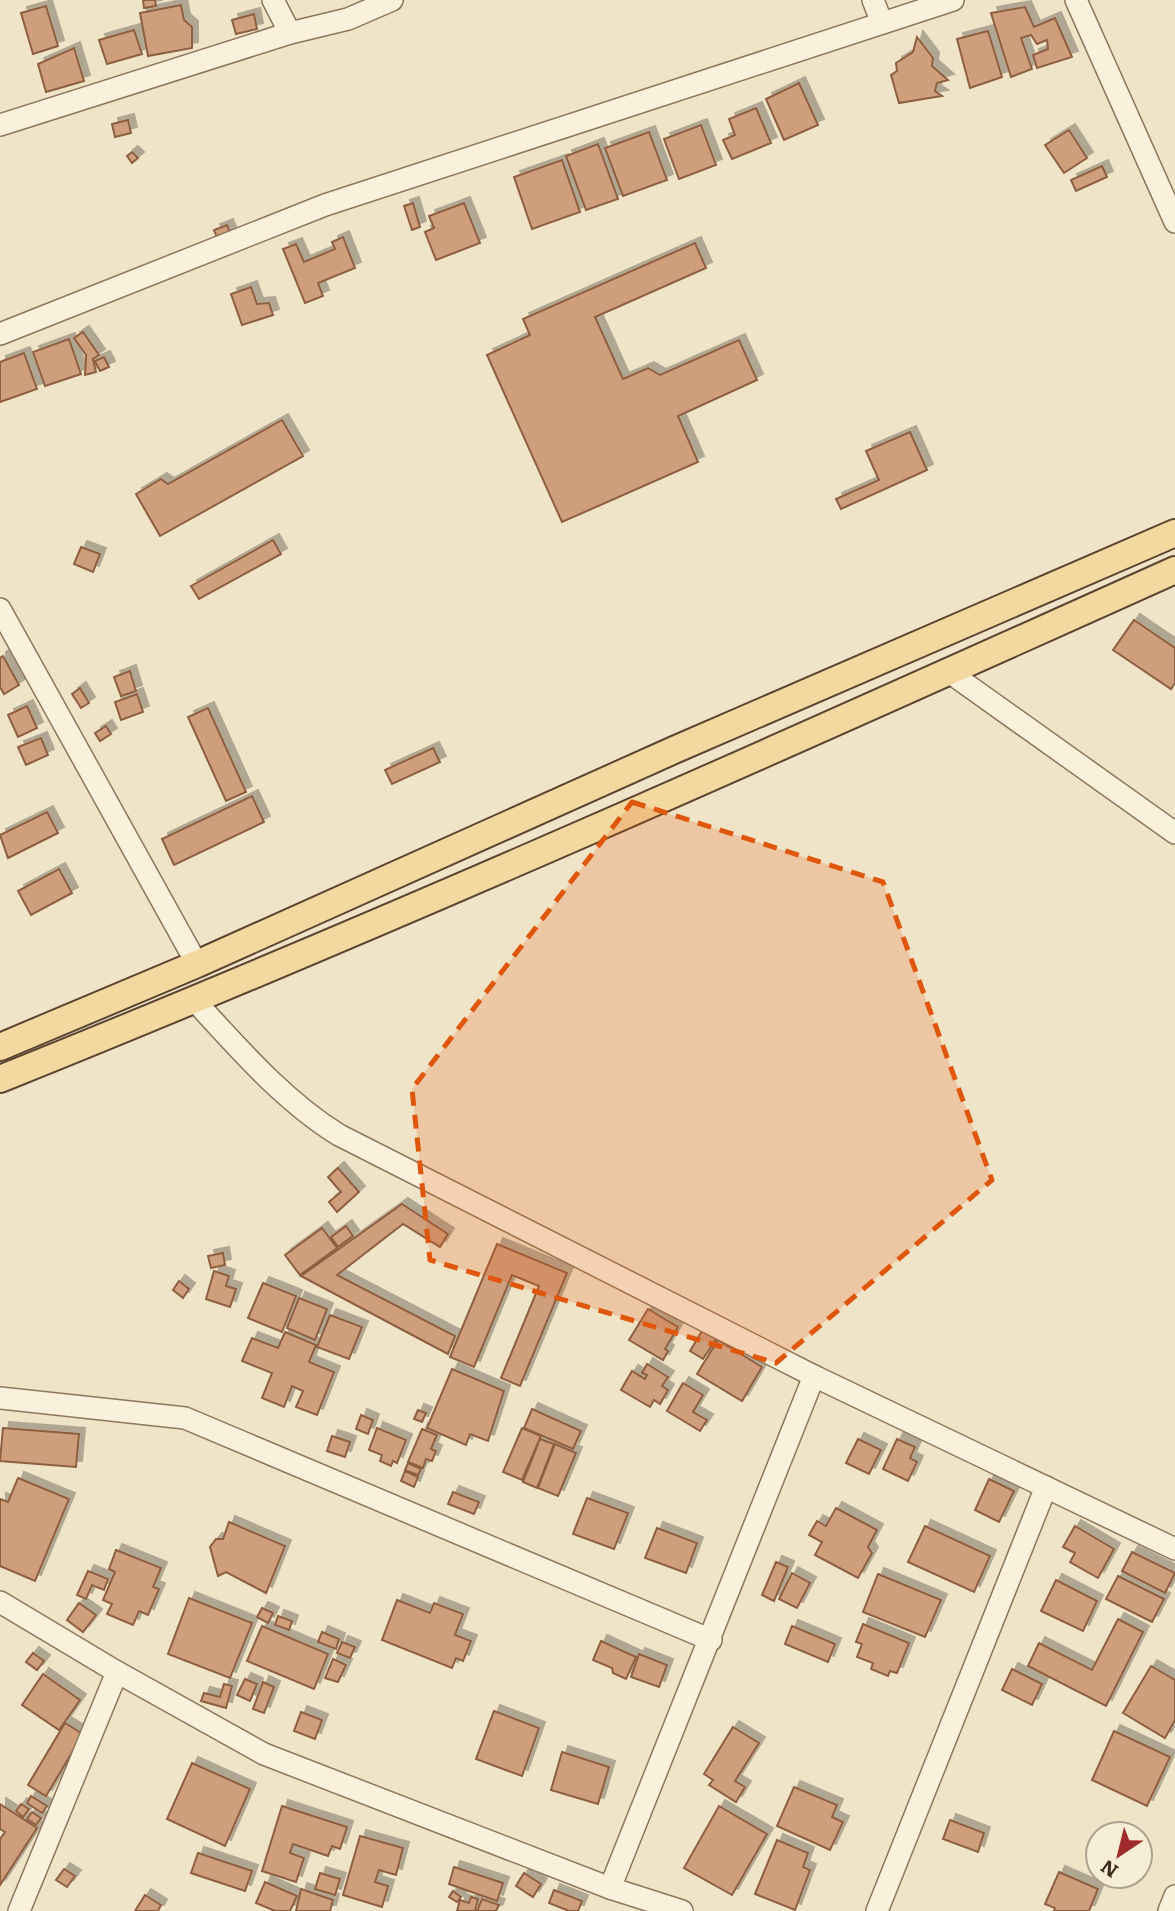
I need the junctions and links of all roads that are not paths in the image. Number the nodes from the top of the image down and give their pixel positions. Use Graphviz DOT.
graph roads {
  1 [pos="273,0"];
  2 [pos="392,0"];
  3 [pos="873,0"];
  4 [pos="953,0"];
  5 [pos="1076,0"];
  6 [pos="882,23"];
  7 [pos="290,33"];
  8 [pos="0,125"];
  9 [pos="1175,222"];
  10 [pos="0,334"];
  11 [pos="1175,533"];
  12 [pos="1175,570"];
  13 [pos="0,609"];
  14 [pos="949,672"];
  15 [pos="1175,833"];
  16 [pos="197,964"];
  17 [pos="195,1001"];
  18 [pos="0,1047"];
  19 [pos="0,1079"];
  20 [pos="814,1376"];
  21 [pos="0,1398"];
  22 [pos="1046,1487"];
  23 [pos="1175,1549"];
  24 [pos="0,1602"];
  25 [pos="711,1640"];
  26 [pos="117,1672"];
  27 [pos="610,1888"];
  28 [pos="1175,1896"];
  29 [pos="19,1911"];
  30 [pos="681,1911"];
  31 [pos="877,1911"];
  32 [pos="1169,1911"];
  1 -- 7 [label="street"];
  2 -- 7 [label="street"];
  3 -- 6 [label="street"];
  4 -- 6 [label="street"];
  5 -- 9 [label="street"];
  6 -- 10 [label="street"];
  7 -- 8 [label="street"];
  11 -- 16 [label="main road"];
  12 -- 14 [label="main road"];
  13 -- 16 [label="street"];
  14 -- 15 [label="street"];
  14 -- 17 [label="main road"];
  16 -- 18 [label="main road"];
  17 -- 19 [label="main road"];
  17 -- 20 [label="street"];
  20 -- 22 [label="street"];
  20 -- 25 [label="street"];
  21 -- 25 [label="street"];
  22 -- 23 [label="street"];
  22 -- 31 [label="street"];
  24 -- 26 [label="street"];
  25 -- 27 [label="street"];
  26 -- 27 [label="street"];
  26 -- 29 [label="street"];
  27 -- 30 [label="street"];
  28 -- 32 [label="street"];
}
